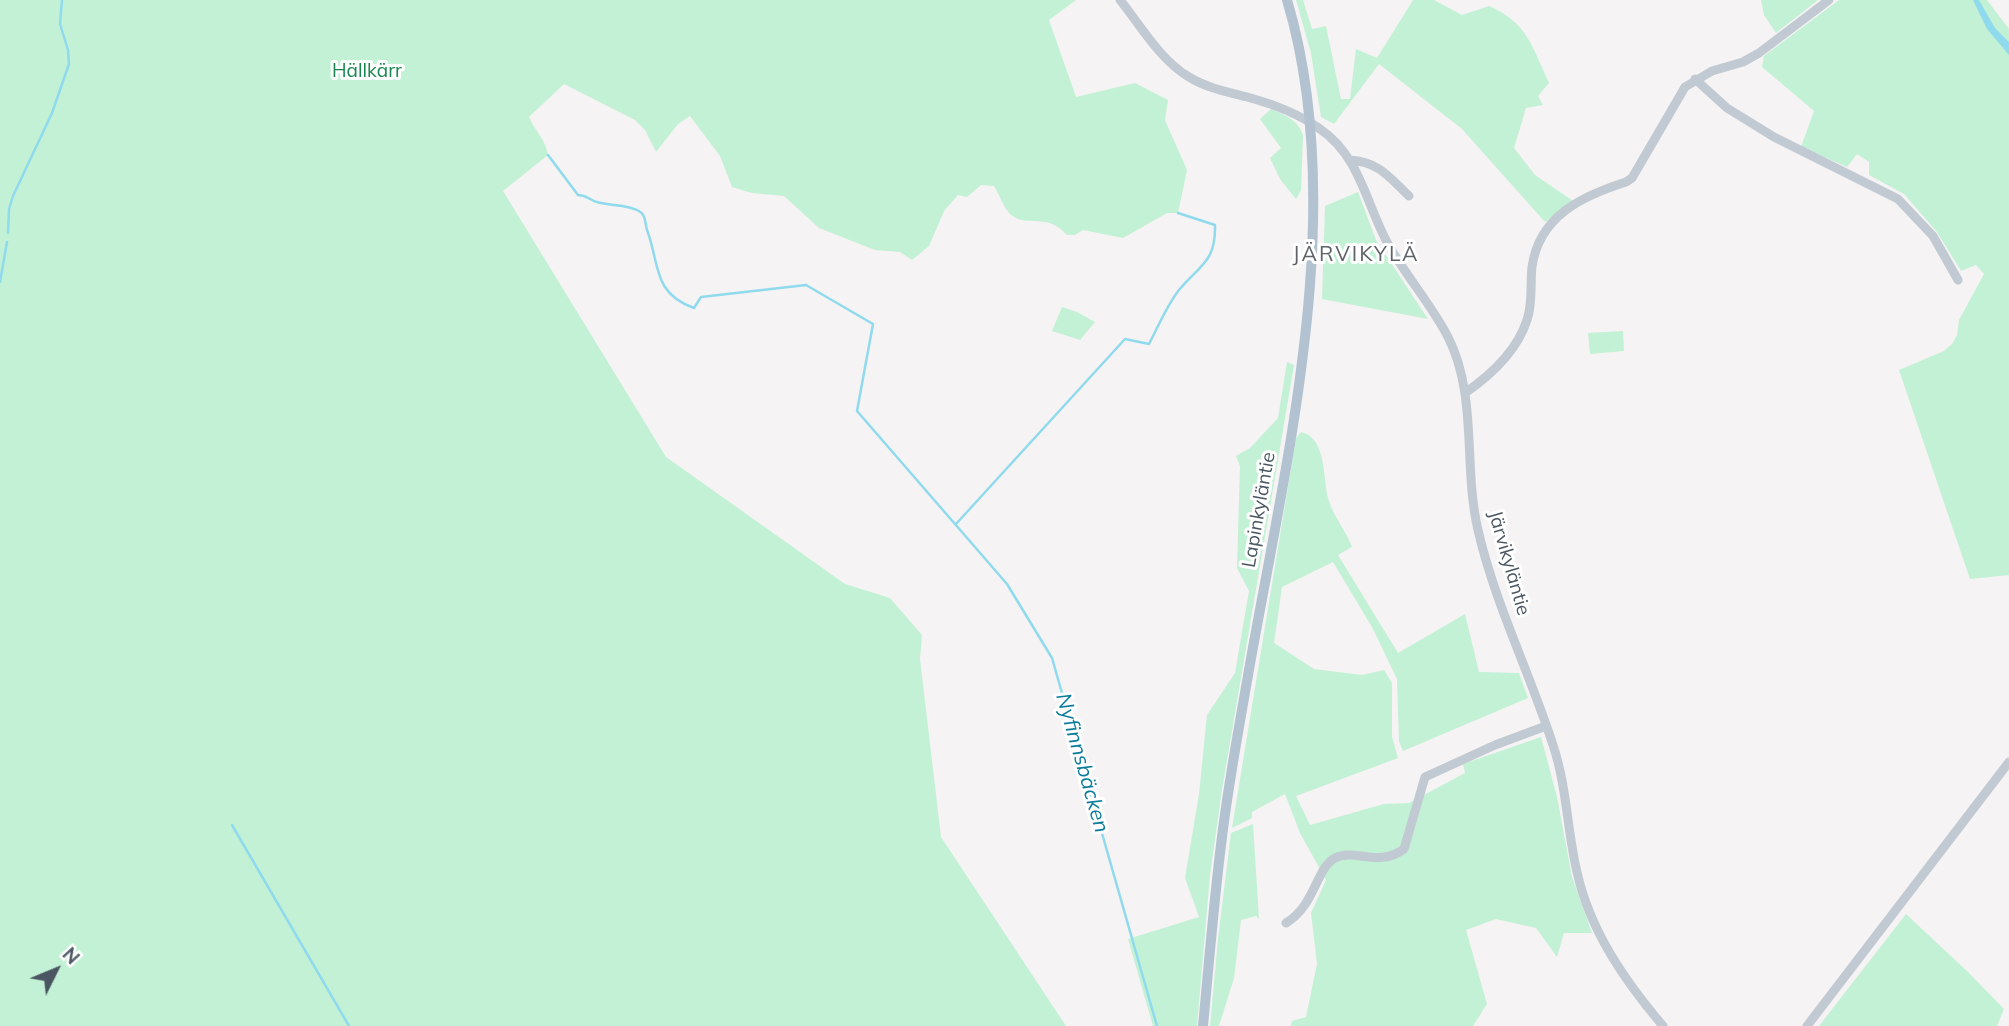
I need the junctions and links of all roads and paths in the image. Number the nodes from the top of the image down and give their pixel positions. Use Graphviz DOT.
graph roads {
  1 [pos="1120,0"];
  2 [pos="1287,0"];
  3 [pos="1829,0"];
  4 [pos="1695,79"];
  5 [pos="1311,122"];
  6 [pos="1350,160"];
  7 [pos="1409,196"];
  8 [pos="1958,280"];
  9 [pos="1465,393"];
  10 [pos="1546,726"];
  11 [pos="2009,762"];
  12 [pos="1286,923"];
  13 [pos="1203,1026"];
  14 [pos="1663,1026"];
  15 [pos="1807,1026"];
  1 -- 5 [label="street, Järvikyläntie"];
  2 -- 5 [label="main road, Lapinkyläntie"];
  3 -- 4 [label="street"];
  4 -- 8 [label="street"];
  4 -- 9 [label="street"];
  5 -- 6 [label="street, Järvikyläntie"];
  5 -- 13 [label="main road, Lapinkyläntie"];
  6 -- 7 [label="street"];
  6 -- 9 [label="street, Järvikyläntie"];
  9 -- 10 [label="street, Järvikyläntie"];
  10 -- 12 [label="street"];
  10 -- 14 [label="street, Järvikyläntie"];
  11 -- 15 [label="street"];
}
